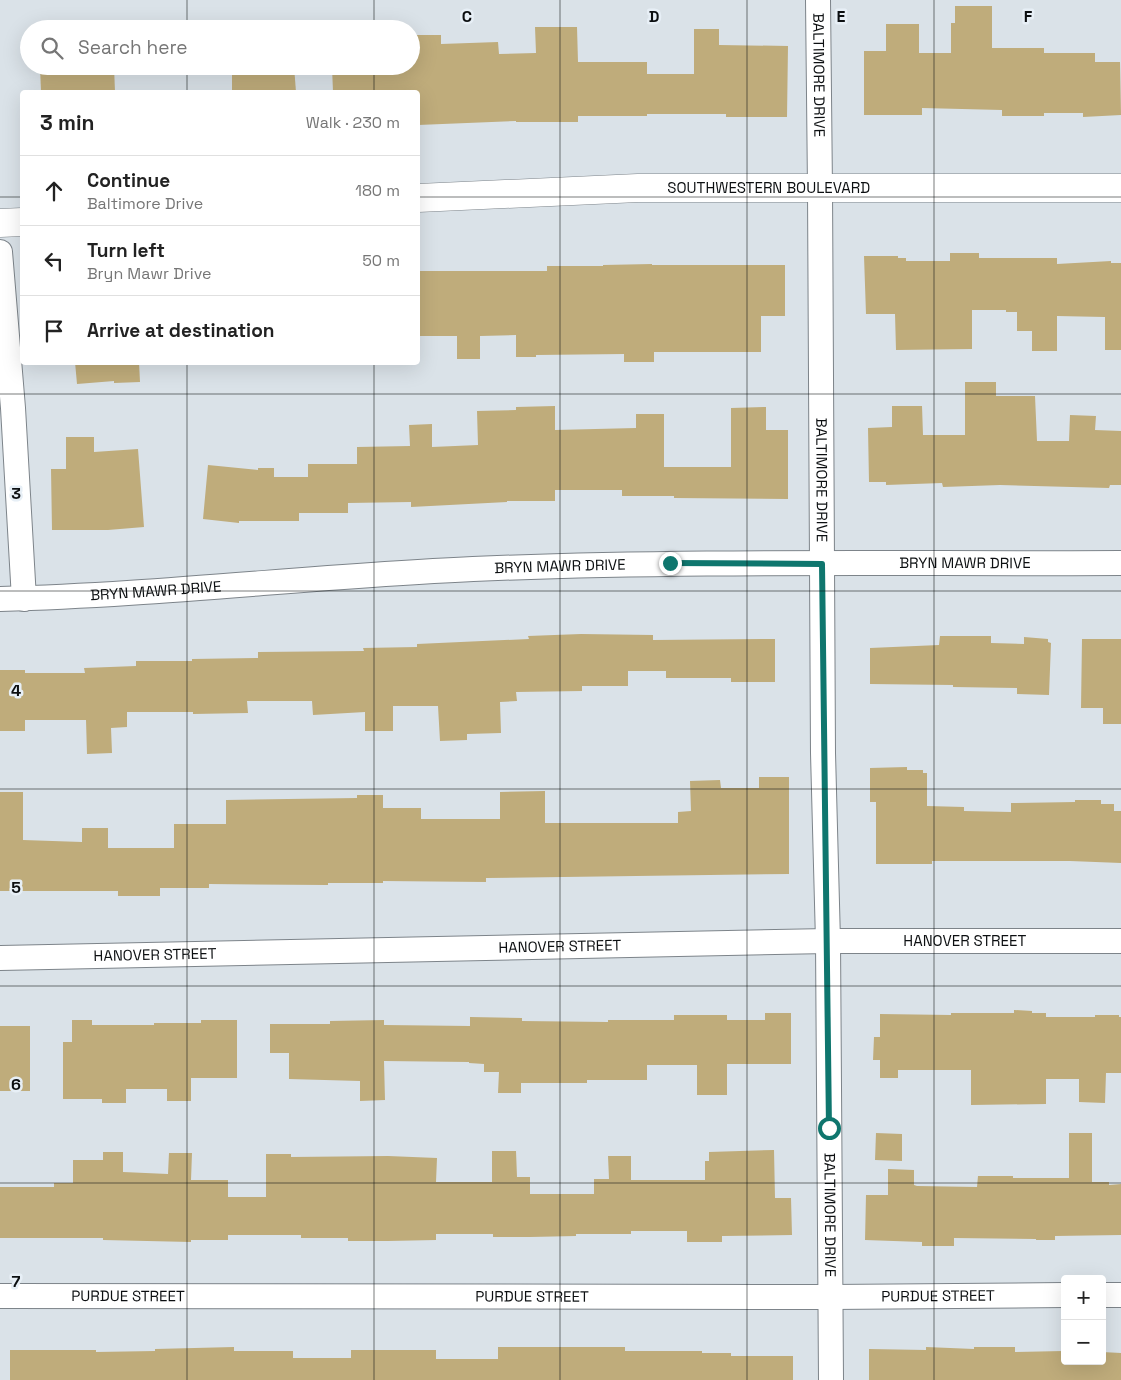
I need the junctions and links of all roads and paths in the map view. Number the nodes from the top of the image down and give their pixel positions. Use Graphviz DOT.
graph roads {
  1 [pos="818,0"];
  2 [pos="1121,188"];
  3 [pos="820,189"];
  4 [pos="420,198"];
  5 [pos="20,222"];
  6 [pos="0,223"];
  7 [pos="0,252"];
  8 [pos="1121,562"];
  9 [pos="822,564"];
  10 [pos="0,599"];
  11 [pos="24,599"];
  12 [pos="828,941"];
  13 [pos="1121,941"];
  14 [pos="0,958"];
  15 [pos="1061,1295"];
  16 [pos="1106,1295"];
  17 [pos="1121,1295"];
  18 [pos="0,1296"];
  19 [pos="831,1297"];
  20 [pos="831,1380"];
  1 -- 3 [label="street, BALTIMORE DRIVE"];
  2 -- 3 [label="street, SOUTHWESTERN BOULEVARD"];
  3 -- 4 [label="street, SOUTHWESTERN BOULEVARD"];
  3 -- 9 [label="street, BALTIMORE DRIVE"];
  5 -- 6 [label="street"];
  7 -- 11 [label="street"];
  8 -- 9 [label="street, BRYN MAWR DRIVE"];
  9 -- 11 [label="street, BRYN MAWR DRIVE"];
  9 -- 12 [label="street, BALTIMORE DRIVE"];
  10 -- 11 [label="street, BRYN MAWR DRIVE"];
  12 -- 13 [label="street, HANOVER STREET"];
  12 -- 14 [label="street, HANOVER STREET"];
  12 -- 19 [label="street, BALTIMORE DRIVE"];
  15 -- 19 [label="street, PURDUE STREET"];
  16 -- 17 [label="street"];
  18 -- 19 [label="street, PURDUE STREET"];
  19 -- 20 [label="street, BALTIMORE DRIVE"];
}
